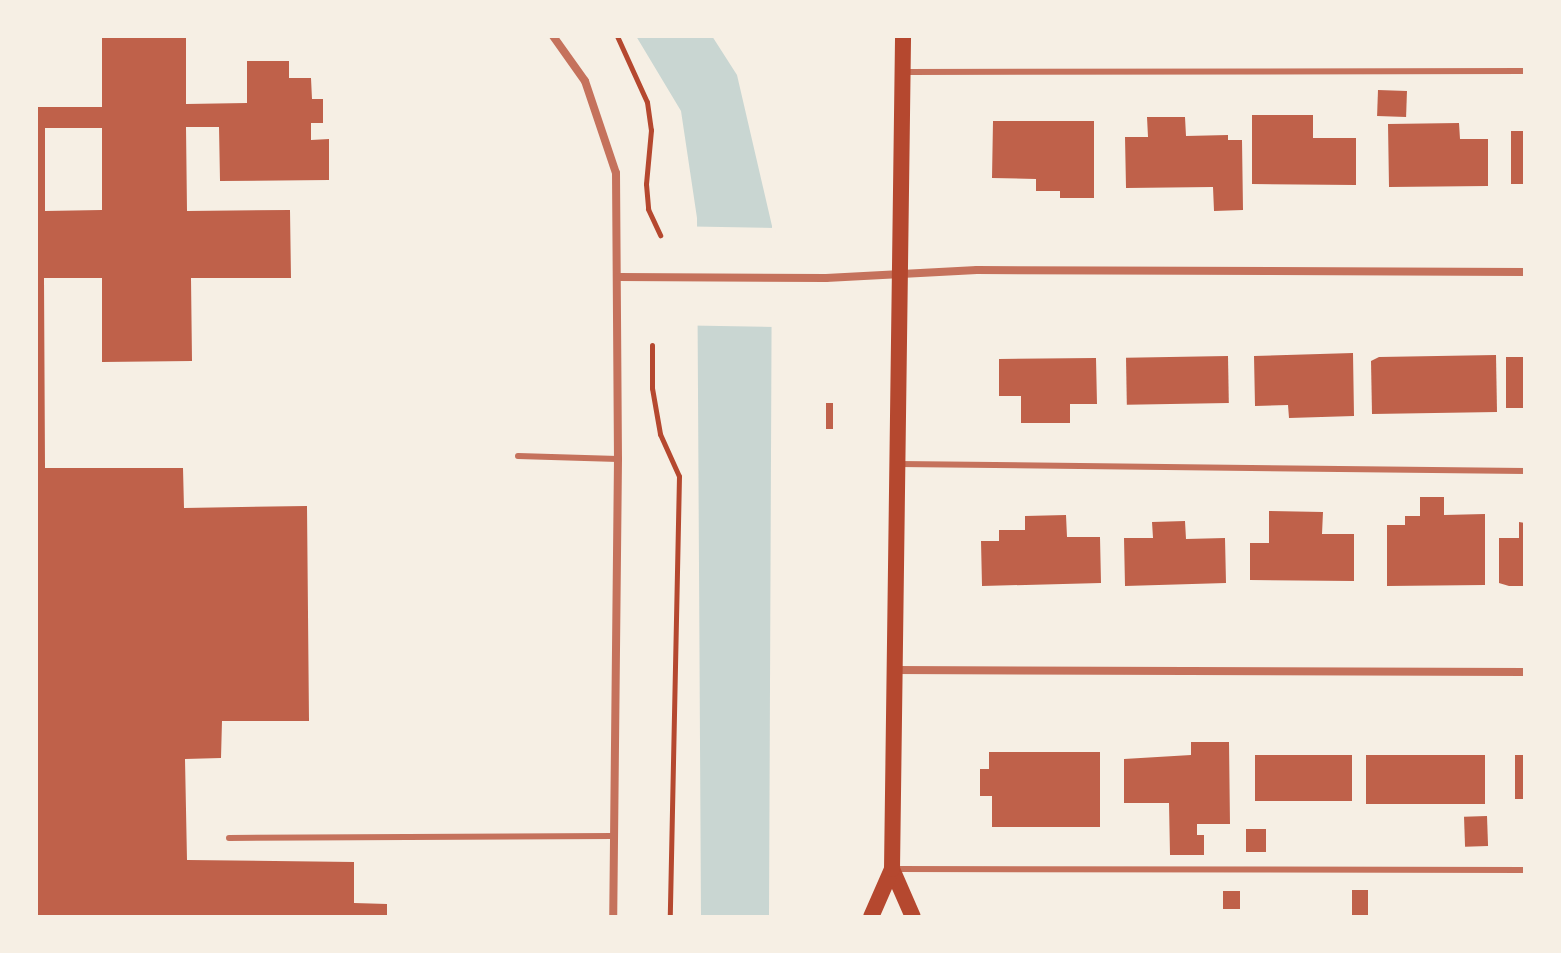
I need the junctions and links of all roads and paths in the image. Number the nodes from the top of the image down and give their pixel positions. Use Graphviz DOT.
graph roads {
  1 [pos="553,36"];
  2 [pos="617,36"];
  3 [pos="903,36"];
  4 [pos="1525,71"];
  5 [pos="902,72"];
  6 [pos="660,235"];
  7 [pos="1525,272"];
  8 [pos="900,274"];
  9 [pos="618,277"];
  10 [pos="652,345"];
  11 [pos="518,456"];
  12 [pos="618,459"];
  13 [pos="899,464"];
  14 [pos="1525,471"];
  15 [pos="894,670"];
  16 [pos="1525,672"];
  17 [pos="613,836"];
  18 [pos="229,838"];
  19 [pos="892,869"];
  20 [pos="1525,870"];
  21 [pos="613,917"];
  22 [pos="670,917"];
  23 [pos="871,917"];
  24 [pos="913,917"];
  1 -- 9 [label="street"];
  2 -- 6 [label="path"];
  3 -- 5 [label="main road"];
  4 -- 5 [label="lane"];
  5 -- 8 [label="main road"];
  7 -- 8 [label="street"];
  8 -- 9 [label="street"];
  8 -- 13 [label="main road"];
  9 -- 12 [label="street"];
  10 -- 22 [label="path"];
  11 -- 12 [label="lane"];
  12 -- 17 [label="street"];
  13 -- 14 [label="lane"];
  13 -- 15 [label="main road"];
  15 -- 16 [label="street"];
  15 -- 19 [label="main road"];
  17 -- 18 [label="lane"];
  17 -- 21 [label="street"];
  19 -- 20 [label="lane"];
  19 -- 23 [label="main road"];
  19 -- 24 [label="main road"];
}
